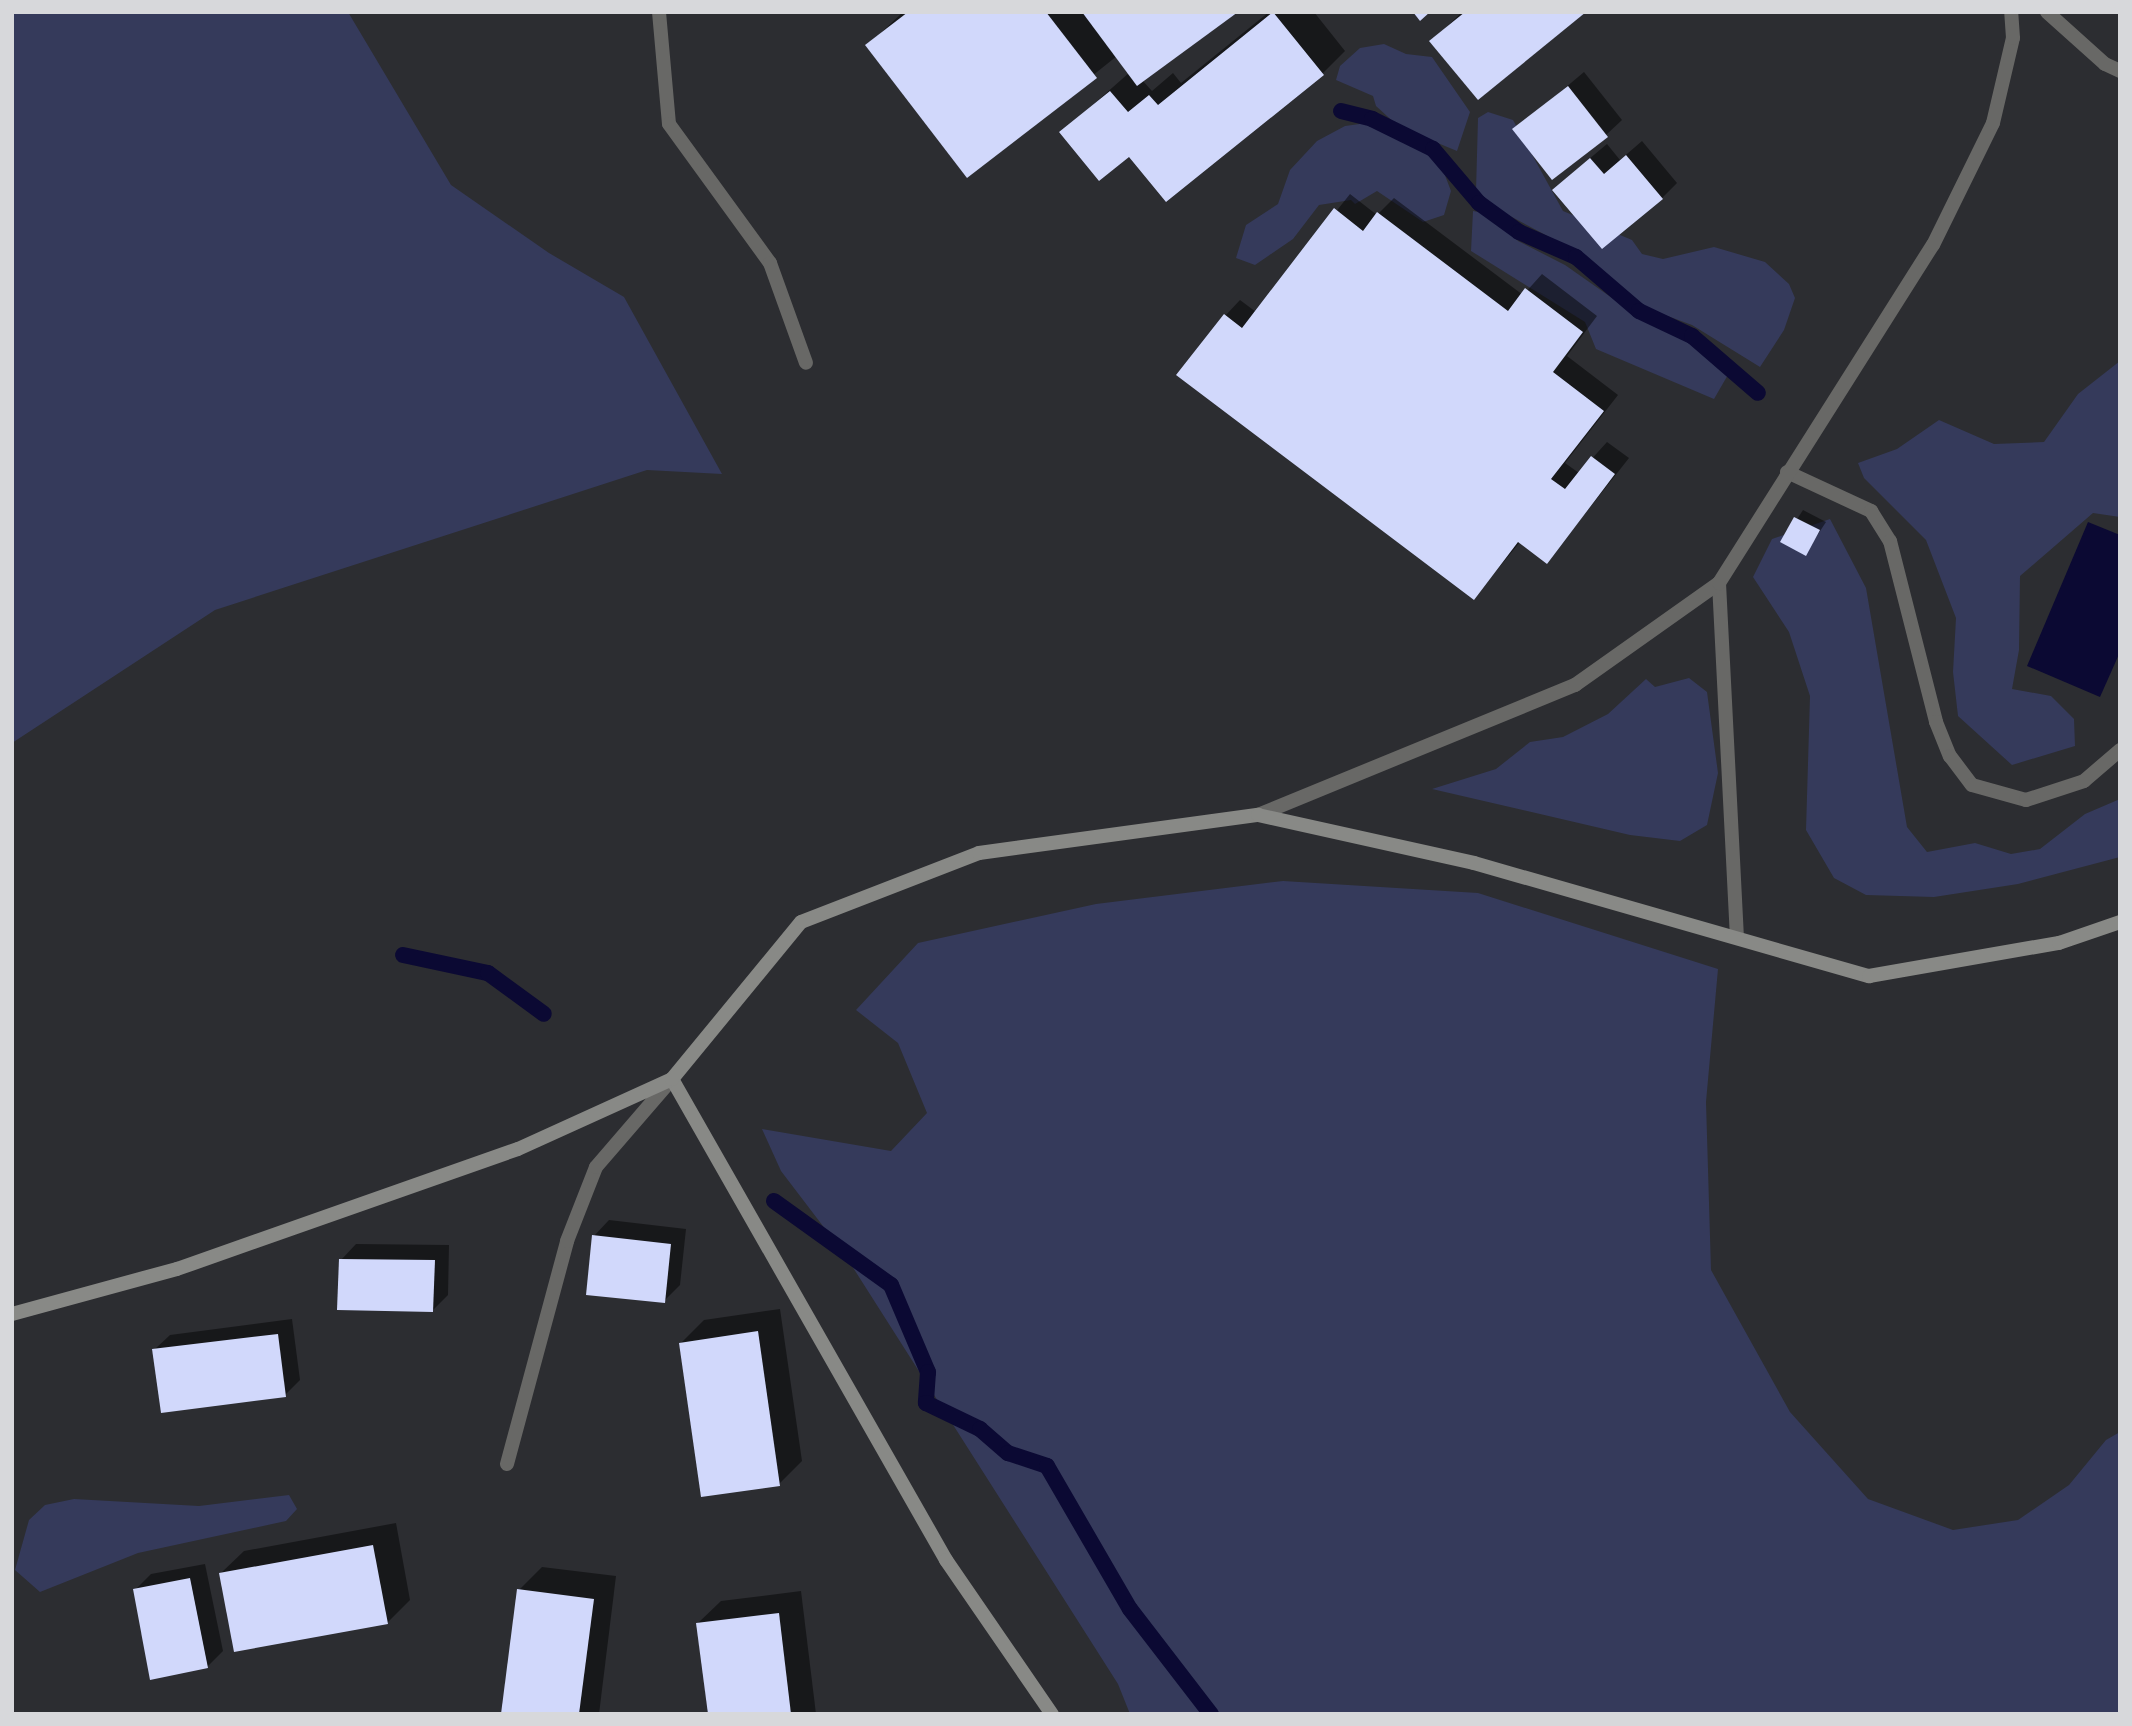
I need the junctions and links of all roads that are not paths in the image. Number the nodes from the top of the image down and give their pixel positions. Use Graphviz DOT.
graph roads {
  1 [pos="659,12"];
  2 [pos="2011,12"];
  3 [pos="2047,12"];
  4 [pos="2120,71"];
  5 [pos="806,363"];
  6 [pos="1787,472"];
  7 [pos="1719,583"];
  8 [pos="2120,750"];
  9 [pos="1258,815"];
  10 [pos="2120,922"];
  11 [pos="1737,938"];
  12 [pos="671,1079"];
  13 [pos="12,1314"];
  14 [pos="507,1464"];
  15 [pos="1052,1714"];
  1 -- 5 [label="street"];
  2 -- 6 [label="street"];
  3 -- 4 [label="street"];
  6 -- 7 [label="street"];
  6 -- 8 [label="street"];
  7 -- 9 [label="street"];
  7 -- 11 [label="street"];
  9 -- 11 [label="street"];
  9 -- 12 [label="street"];
  10 -- 11 [label="street"];
  12 -- 13 [label="street"];
  12 -- 14 [label="street"];
  12 -- 15 [label="street"];
}
